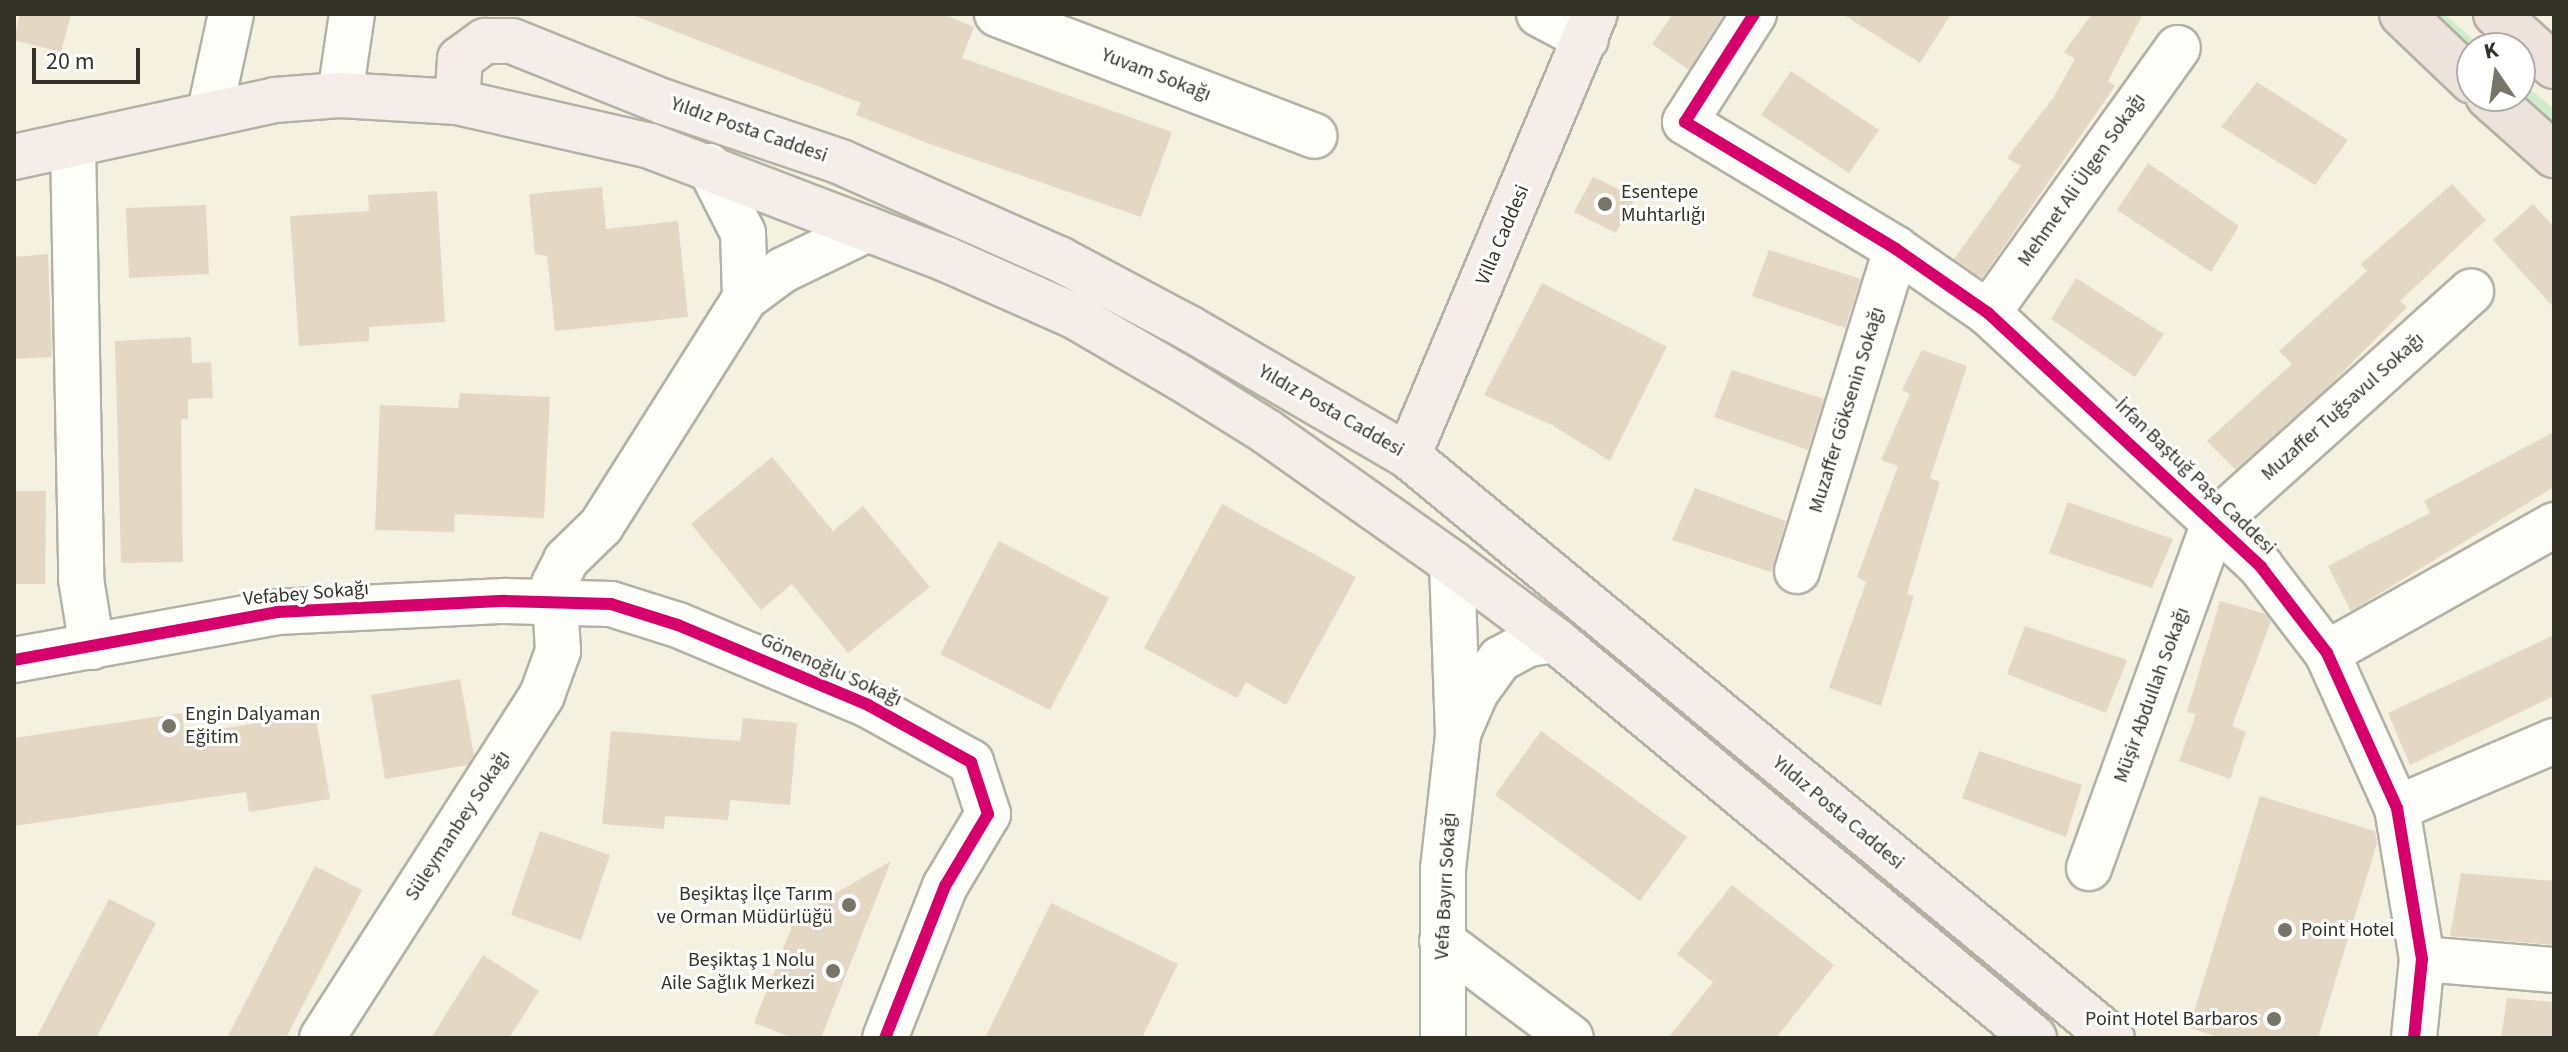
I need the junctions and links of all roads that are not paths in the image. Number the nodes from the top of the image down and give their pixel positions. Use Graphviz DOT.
graph roads {
  1 [pos="231,14"];
  2 [pos="352,14"];
  3 [pos="997,14"];
  4 [pos="1539,14"];
  5 [pos="1754,14"];
  6 [pos="2402,14"];
  7 [pos="2496,14"];
  8 [pos="1591,26"];
  9 [pos="2178,48"];
  10 [pos="2456,66"];
  11 [pos="2554,66"];
  12 [pos="340,95"];
  13 [pos="457,102"];
  14 [pos="210,111"];
  15 [pos="2506,112"];
  16 [pos="1314,136"];
  17 [pos="73,144"];
  18 [pos="2554,155"];
  19 [pos="14,157"];
  20 [pos="709,166"];
  21 [pos="868,229"];
  22 [pos="1896,249"];
  23 [pos="2471,292"];
  24 [pos="745,298"];
  25 [pos="1988,313"];
  26 [pos="1267,432"];
  27 [pos="1408,456"];
  28 [pos="2214,523"];
  29 [pos="2554,525"];
  30 [pos="601,526"];
  31 [pos="1452,563"];
  32 [pos="1797,571"];
  33 [pos="557,601"];
  34 [pos="611,604"];
  35 [pos="1555,640"];
  36 [pos="92,647"];
  37 [pos="2327,653"];
  38 [pos="14,660"];
  39 [pos="1458,735"];
  40 [pos="2554,741"];
  41 [pos="2397,808"];
  42 [pos="2089,868"];
  43 [pos="1442,941"];
  44 [pos="2422,959"];
  45 [pos="2554,970"];
  46 [pos="322,1038"];
  47 [pos="885,1038"];
  48 [pos="1443,1038"];
  49 [pos="1571,1038"];
  50 [pos="2034,1038"];
  51 [pos="2112,1038"];
  52 [pos="2414,1038"];
  1 -- 14 [label="street"];
  2 -- 12 [label="street"];
  3 -- 16 [label="street, Yuvam Sokağı"];
  4 -- 8 [label="street"];
  5 -- 22 [label="street, İrfan Baştuğ Paşa Caddesi"];
  6 -- 10 [label="highway"];
  7 -- 11 [label="highway"];
  8 -- 27 [label="main road, Villa Caddesi"];
  9 -- 25 [label="street, Mehmet Ali Ülgen Sokağı"];
  12 -- 13 [label="main road"];
  12 -- 14 [label="main road"];
  13 -- 20 [label="main road"];
  13 -- 27 [label="main road, Yıldız Posta Caddesi"];
  14 -- 17 [label="main road"];
  15 -- 18 [label="highway"];
  17 -- 19 [label="main road"];
  17 -- 36 [label="street"];
  20 -- 21 [label="main road"];
  20 -- 24 [label="street"];
  21 -- 24 [label="street, Süleymanbey Sokağı"];
  21 -- 26 [label="main road"];
  22 -- 25 [label="street, İrfan Baştuğ Paşa Caddesi"];
  22 -- 32 [label="street, Muzaffer Göksenin Sokağı"];
  23 -- 28 [label="street, Muzaffer Tuğsavul Sokağı"];
  24 -- 30 [label="street, Süleymanbey Sokağı"];
  25 -- 28 [label="street, İrfan Baştuğ Paşa Caddesi"];
  26 -- 27 [label="main road"];
  26 -- 31 [label="main road"];
  27 -- 31 [label="main road"];
  27 -- 51 [label="main road, Yıldız Posta Caddesi"];
  28 -- 37 [label="street, İrfan Baştuğ Paşa Caddesi"];
  28 -- 42 [label="street, Müşir Abdullah Sokağı"];
  29 -- 37 [label="street"];
  30 -- 33 [label="street, Süleymanbey Sokağı"];
  30 -- 34 [label="street, Süleymanbey Sokağı"];
  31 -- 35 [label="main road"];
  31 -- 39 [label="street"];
  33 -- 34 [label="street"];
  33 -- 36 [label="street, Vefabey Sokağı"];
  33 -- 46 [label="street, Süleymanbey Sokağı"];
  34 -- 47 [label="street, Gönenoğlu Sokağı"];
  35 -- 39 [label="street"];
  35 -- 50 [label="main road"];
  36 -- 38 [label="street, Vefabey Sokağı"];
  37 -- 41 [label="street, İrfan Baştuğ Paşa Caddesi"];
  39 -- 43 [label="street, Vefa Bayırı Sokağı"];
  40 -- 41 [label="street"];
  41 -- 44 [label="street, İrfan Baştuğ Paşa Caddesi"];
  43 -- 48 [label="street, Vefa Bayırı Sokağı"];
  43 -- 49 [label="street"];
  44 -- 45 [label="street"];
  44 -- 52 [label="street, İrfan Baştuğ Paşa Caddesi"];
}
